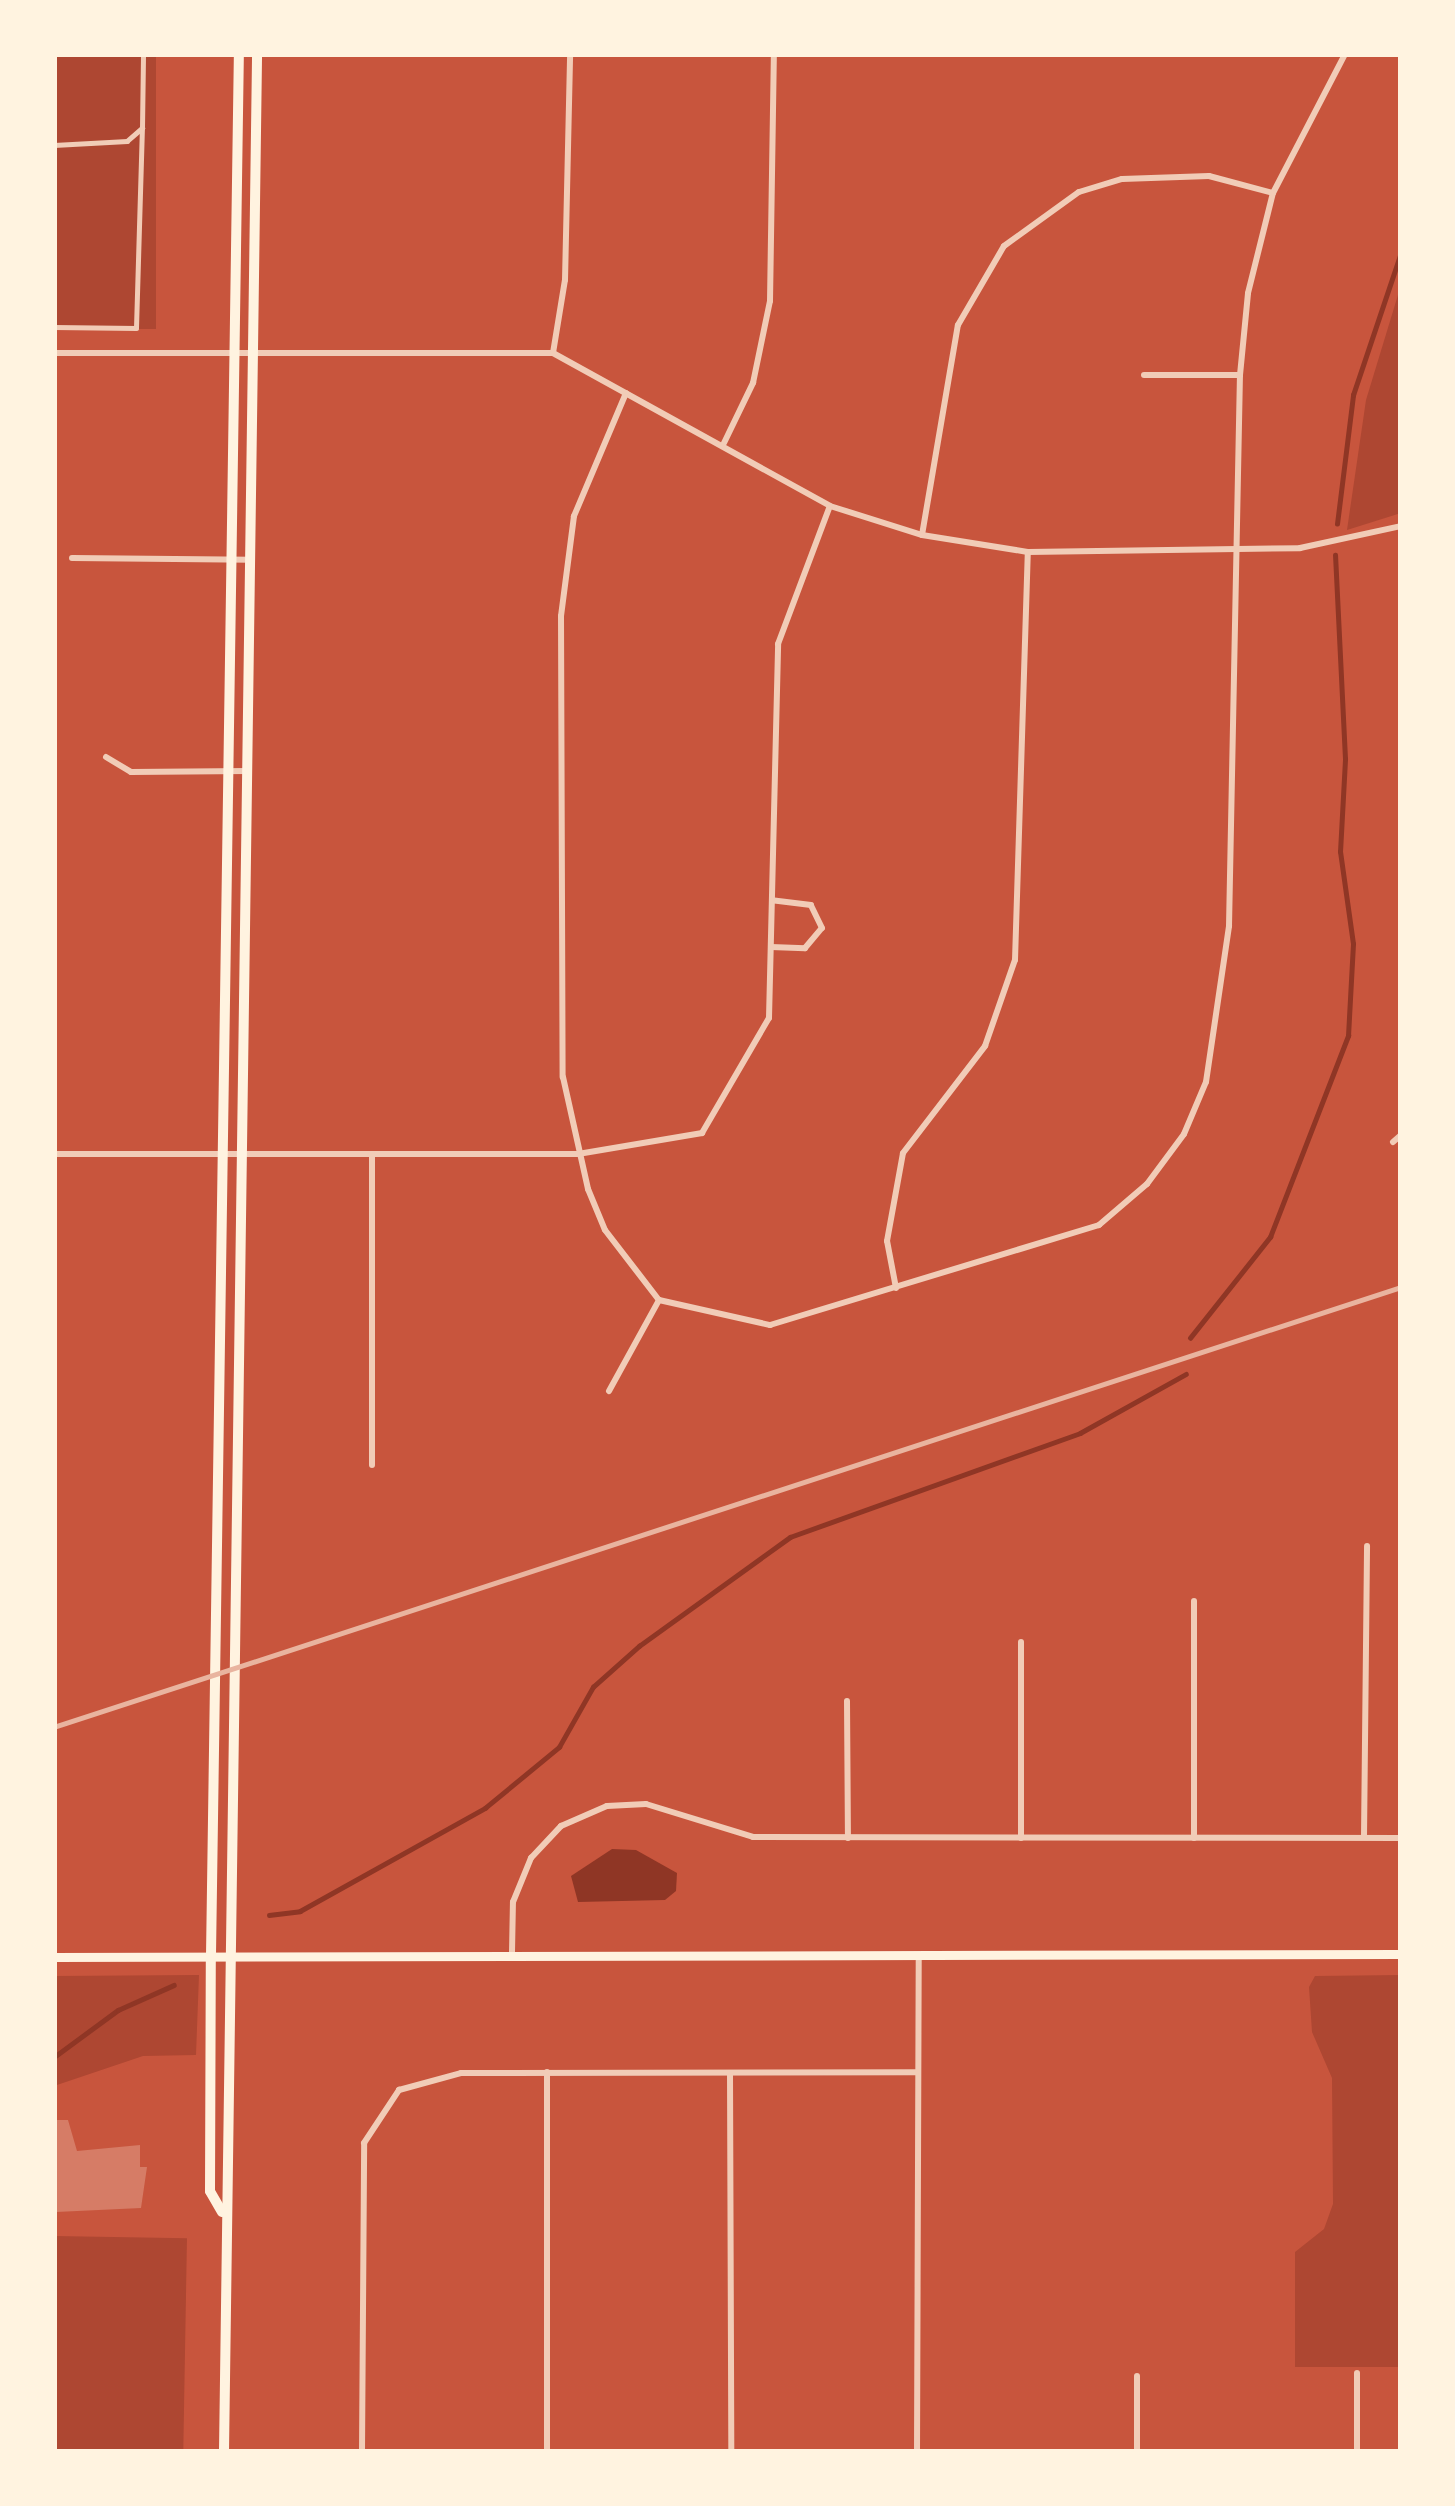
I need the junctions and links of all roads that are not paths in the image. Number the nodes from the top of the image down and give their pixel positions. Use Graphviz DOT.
graph roads {
  1 [pos="143,54"];
  2 [pos="239,54"];
  3 [pos="257,54"];
  4 [pos="570,54"];
  5 [pos="774,54"];
  6 [pos="1345,54"];
  7 [pos="142,128"];
  8 [pos="54,145"];
  9 [pos="1274,193"];
  10 [pos="54,327"];
  11 [pos="553,352"];
  12 [pos="54,353"];
  13 [pos="236,353"];
  14 [pos="253,353"];
  15 [pos="1144,375"];
  16 [pos="1240,375"];
  17 [pos="626,393"];
  18 [pos="724,442"];
  19 [pos="830,506"];
  20 [pos="1401,526"];
  21 [pos="922,535"];
  22 [pos="1028,552"];
  23 [pos="1238,553"];
  24 [pos="72,558"];
  25 [pos="233,560"];
  26 [pos="250,560"];
  27 [pos="106,757"];
  28 [pos="230,771"];
  29 [pos="247,771"];
  30 [pos="772,900"];
  31 [pos="771,947"];
  32 [pos="1401,1135"];
  33 [pos="1394,1142"];
  34 [pos="226,1153"];
  35 [pos="243,1153"];
  36 [pos="54,1154"];
  37 [pos="372,1154"];
  38 [pos="578,1154"];
  39 [pos="896,1288"];
  40 [pos="659,1300"];
  41 [pos="608,1391"];
  42 [pos="372,1465"];
  43 [pos="1367,1546"];
  44 [pos="1194,1601"];
  45 [pos="1021,1642"];
  46 [pos="847,1701"];
  47 [pos="848,1838"];
  48 [pos="1021,1838"];
  49 [pos="1194,1838"];
  50 [pos="1364,1838"];
  51 [pos="1401,1838"];
  52 [pos="512,1952"];
  53 [pos="230,1954"];
  54 [pos="1401,1954"];
  55 [pos="211,1955"];
  56 [pos="54,1957"];
  57 [pos="919,1957"];
  58 [pos="548,2072"];
  59 [pos="917,2072"];
  60 [pos="730,2073"];
  61 [pos="222,2212"];
  62 [pos="1357,2373"];
  63 [pos="1137,2376"];
  64 [pos="224,2452"];
  65 [pos="362,2452"];
  66 [pos="547,2452"];
  67 [pos="731,2452"];
  68 [pos="917,2452"];
  69 [pos="1137,2452"];
  70 [pos="1357,2452"];
  1 -- 7 [label="street"];
  2 -- 13 [label="main road"];
  3 -- 14 [label="main road"];
  4 -- 11 [label="street"];
  5 -- 18 [label="street"];
  6 -- 9 [label="street"];
  7 -- 8 [label="street"];
  7 -- 10 [label="street"];
  9 -- 16 [label="street"];
  9 -- 21 [label="street"];
  11 -- 14 [label="street"];
  11 -- 17 [label="street"];
  12 -- 13 [label="street"];
  13 -- 14 [label="street"];
  13 -- 25 [label="main road"];
  14 -- 26 [label="main road"];
  15 -- 16 [label="street"];
  16 -- 23 [label="street"];
  17 -- 18 [label="street"];
  17 -- 38 [label="street"];
  18 -- 19 [label="street"];
  19 -- 21 [label="street"];
  19 -- 30 [label="street"];
  20 -- 23 [label="street"];
  21 -- 22 [label="street"];
  22 -- 23 [label="street"];
  22 -- 39 [label="street"];
  23 -- 39 [label="street"];
  24 -- 25 [label="street"];
  25 -- 26 [label="street"];
  25 -- 28 [label="main road"];
  26 -- 29 [label="main road"];
  27 -- 28 [label="street"];
  28 -- 29 [label="street"];
  28 -- 34 [label="main road"];
  29 -- 35 [label="main road"];
  30 -- 31 [label="street"];
  30 -- 31 [label="street"];
  31 -- 38 [label="street"];
  32 -- 33 [label="street"];
  34 -- 35 [label="street"];
  34 -- 36 [label="street"];
  34 -- 55 [label="main road"];
  35 -- 37 [label="street"];
  35 -- 53 [label="main road"];
  37 -- 38 [label="street"];
  37 -- 42 [label="street"];
  38 -- 40 [label="street"];
  39 -- 40 [label="street"];
  40 -- 41 [label="street"];
  43 -- 50 [label="street"];
  44 -- 49 [label="street"];
  45 -- 48 [label="street"];
  46 -- 47 [label="street"];
  47 -- 48 [label="street"];
  47 -- 52 [label="street"];
  48 -- 49 [label="street"];
  49 -- 50 [label="street"];
  50 -- 51 [label="street"];
  52 -- 53 [label="main road"];
  52 -- 57 [label="main road"];
  53 -- 55 [label="main road"];
  53 -- 61 [label="main road"];
  54 -- 57 [label="main road"];
  55 -- 56 [label="main road"];
  55 -- 61 [label="main road"];
  57 -- 59 [label="street"];
  58 -- 60 [label="street"];
  58 -- 65 [label="street"];
  58 -- 66 [label="street"];
  59 -- 60 [label="street"];
  59 -- 68 [label="street"];
  60 -- 67 [label="street"];
  61 -- 64 [label="main road"];
  62 -- 70 [label="street"];
  63 -- 69 [label="street"];
}
